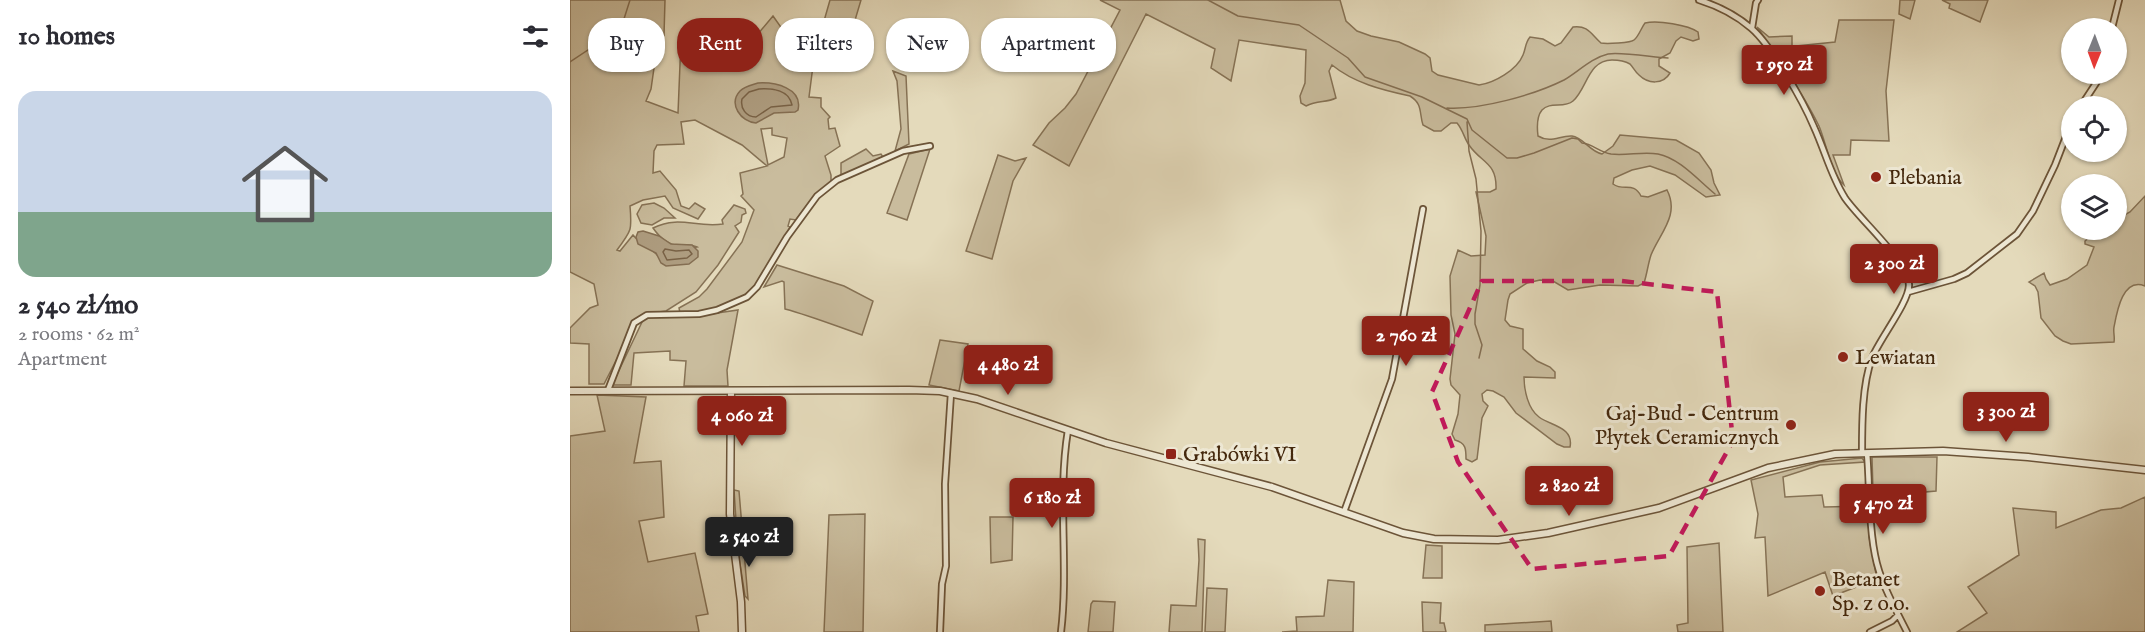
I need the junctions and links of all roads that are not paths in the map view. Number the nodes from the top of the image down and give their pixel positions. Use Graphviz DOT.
graph roads {
  1 [pos="1699,0"];
  2 [pos="1758,0"];
  3 [pos="2119,0"];
  4 [pos="2114,18"];
  5 [pos="1752,28"];
  6 [pos="930,146"];
  7 [pos="2061,148"];
  8 [pos="1423,209"];
  9 [pos="1908,292"];
  10 [pos="608,390"];
  11 [pos="570,391"];
  12 [pos="731,391"];
  13 [pos="951,393"];
  14 [pos="1068,430"];
  15 [pos="1864,453"];
  16 [pos="2145,470"];
  17 [pos="1344,512"];
  18 [pos="1898,615"];
  19 [pos="742,632"];
  20 [pos="940,632"];
  21 [pos="1060,632"];
  22 [pos="1870,632"];
  23 [pos="1907,632"];
  1 -- 5 [label="street"];
  2 -- 5 [label="street"];
  3 -- 4 [label="street"];
  5 -- 9 [label="street"];
  6 -- 10 [label="street"];
  7 -- 9 [label="street"];
  8 -- 17 [label="street"];
  9 -- 15 [label="street"];
  10 -- 11 [label="street"];
  10 -- 12 [label="street"];
  12 -- 13 [label="street"];
  12 -- 19 [label="street"];
  13 -- 14 [label="street"];
  13 -- 20 [label="street"];
  14 -- 17 [label="street"];
  14 -- 21 [label="street"];
  15 -- 16 [label="street"];
  15 -- 17 [label="street"];
  15 -- 18 [label="street"];
  18 -- 22 [label="street"];
  18 -- 23 [label="street"];
}
